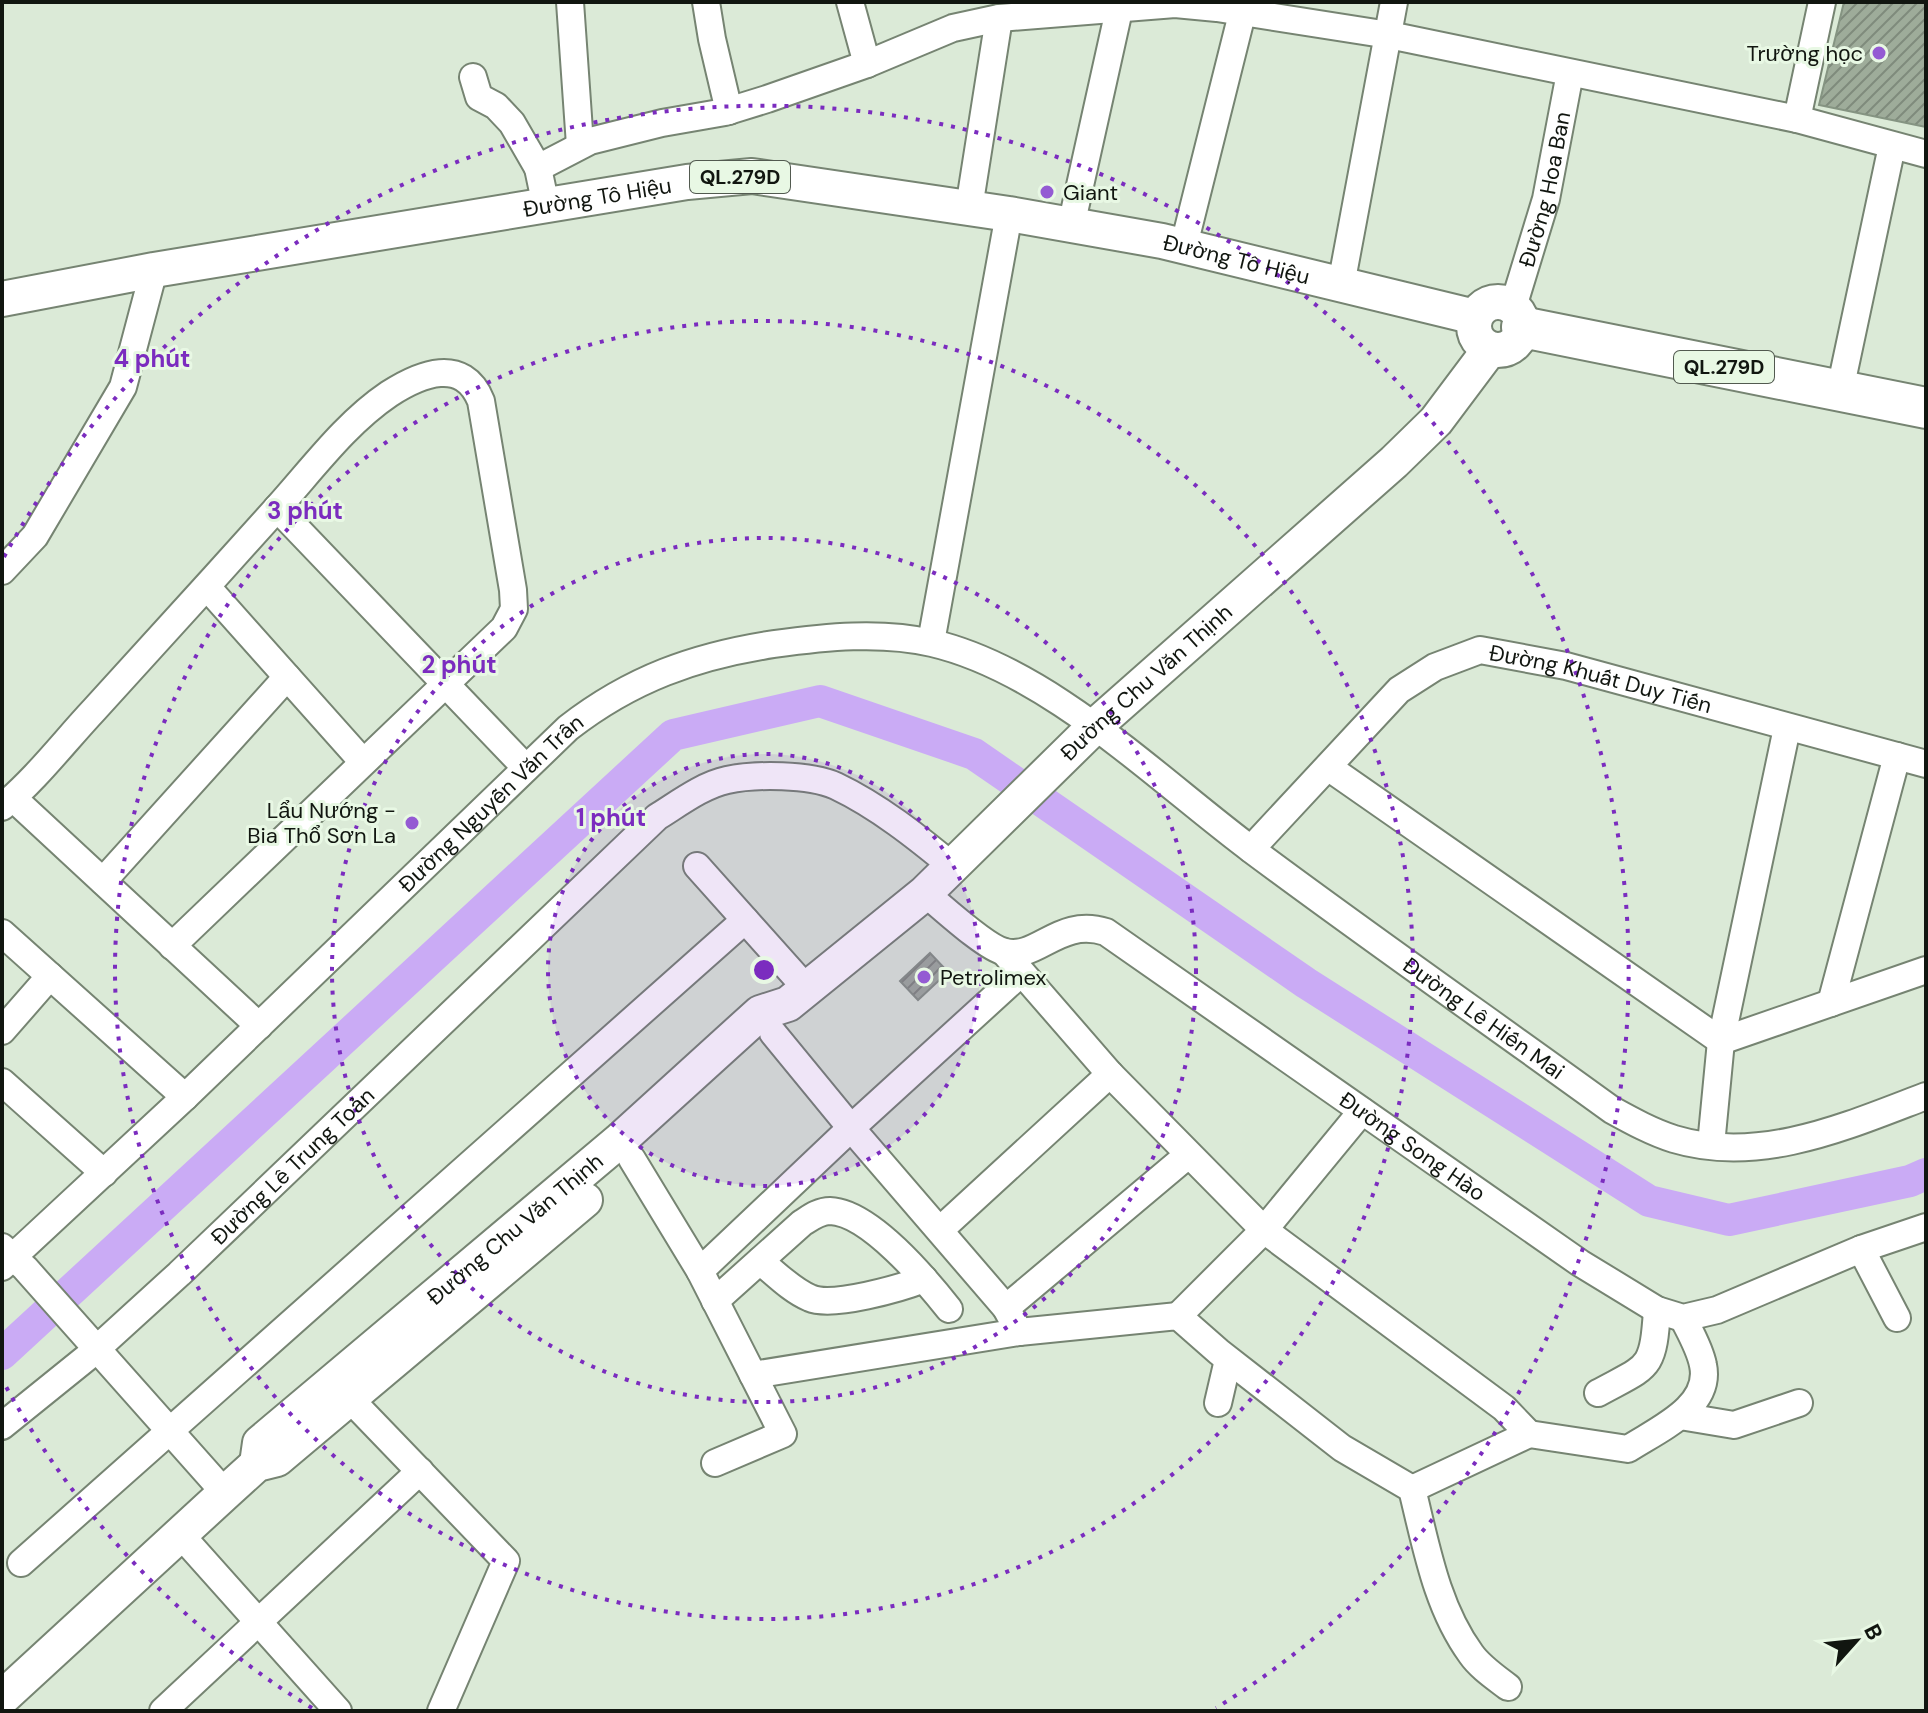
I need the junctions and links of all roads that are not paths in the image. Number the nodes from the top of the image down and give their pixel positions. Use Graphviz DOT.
graph roads {
  1 [pos="570,2"];
  2 [pos="706,2"];
  3 [pos="850,2"];
  4 [pos="1394,2"];
  5 [pos="1822,2"];
  6 [pos="1119,10"];
  7 [pos="1242,14"];
  8 [pos="999,18"];
  9 [pos="1389,35"];
  10 [pos="867,64"];
  11 [pos="1570,73"];
  12 [pos="473,77"];
  13 [pos="729,111"];
  14 [pos="1797,119"];
  15 [pos="580,145"];
  16 [pos="1892,146"];
  17 [pos="1926,154"];
  18 [pos="538,168"];
  19 [pos="546,206"];
  20 [pos="969,208"];
  21 [pos="1009,214"];
  22 [pos="1071,226"];
  23 [pos="1184,245"];
  24 [pos="154,270"];
  25 [pos="1341,285"];
  26 [pos="2,299"];
  27 [pos="1475,317"];
  28 [pos="1518,317"];
  29 [pos="1490,349"];
  30 [pos="1840,390"];
  31 [pos="1926,408"];
  32 [pos="277,508"];
  33 [pos="2,571"];
  34 [pos="207,587"];
  35 [pos="931,642"];
  36 [pos="287,677"];
  37 [pos="445,684"];
  38 [pos="1787,728"];
  39 [pos="1087,734"];
  40 [pos="1897,756"];
  41 [pos="363,762"];
  42 [pos="1926,764"];
  43 [pos="1328,767"];
  44 [pos="526,768"];
  45 [pos="8,803"];
  46 [pos="1251,849"];
  47 [pos="697,866"];
  48 [pos="952,866"];
  49 [pos="103,881"];
  50 [pos="925,893"];
  51 [pos="745,920"];
  52 [pos="2,933"];
  53 [pos="172,946"];
  54 [pos="1004,952"];
  55 [pos="1926,970"];
  56 [pos="1021,973"];
  57 [pos="50,976"];
  58 [pos="1831,1003"];
  59 [pos="789,1008"];
  60 [pos="259,1026"];
  61 [pos="2,1031"];
  62 [pos="1721,1041"];
  63 [pos="1110,1074"];
  64 [pos="2,1082"];
  65 [pos="1926,1096"];
  66 [pos="185,1097"];
  67 [pos="1362,1111"];
  68 [pos="851,1128"];
  69 [pos="1711,1145"];
  70 [pos="1188,1155"];
  71 [pos="632,1159"];
  72 [pos="104,1173"];
  73 [pos="1926,1227"];
  74 [pos="940,1230"];
  75 [pos="1264,1230"];
  76 [pos="1861,1249"];
  77 [pos="10,1260"];
  78 [pos="760,1261"];
  79 [pos="700,1271"];
  80 [pos="924,1279"];
  81 [pos="715,1301"];
  82 [pos="1006,1308"];
  83 [pos="949,1309"];
  84 [pos="1657,1310"];
  85 [pos="1178,1316"];
  86 [pos="1683,1318"];
  87 [pos="1897,1318"];
  88 [pos="1019,1332"];
  89 [pos="90,1341"];
  90 [pos="1228,1360"];
  91 [pos="753,1375"];
  92 [pos="1598,1393"];
  93 [pos="350,1399"];
  94 [pos="1218,1403"];
  95 [pos="1799,1403"];
  96 [pos="1680,1416"];
  97 [pos="2,1426"];
  98 [pos="170,1431"];
  99 [pos="1529,1434"];
  100 [pos="715,1463"];
  101 [pos="257,1464"];
  102 [pos="420,1471"];
  103 [pos="1412,1489"];
  104 [pos="225,1493"];
  105 [pos="179,1533"];
  106 [pos="21,1563"];
  107 [pos="259,1622"];
  108 [pos="1508,1687"];
  109 [pos="2,1698"];
  110 [pos="2,1705"];
  111 [pos="8,1711"];
  112 [pos="163,1711"];
  113 [pos="338,1711"];
  114 [pos="441,1711"];
  1 -- 15 [label="street"];
  2 -- 13 [label="street"];
  3 -- 10 [label="street"];
  4 -- 9 [label="street"];
  5 -- 14 [label="street"];
  6 -- 7 [label="street"];
  6 -- 8 [label="street"];
  6 -- 22 [label="street"];
  7 -- 9 [label="street"];
  7 -- 23 [label="street"];
  8 -- 10 [label="street"];
  8 -- 20 [label="street"];
  9 -- 11 [label="street"];
  9 -- 25 [label="street"];
  10 -- 13 [label="street"];
  11 -- 14 [label="street"];
  11 -- 28 [label="street, Đường Hoa Ban"];
  12 -- 18 [label="street"];
  13 -- 15 [label="street"];
  14 -- 16 [label="street"];
  15 -- 18 [label="street"];
  16 -- 17 [label="street"];
  16 -- 30 [label="street"];
  18 -- 19 [label="street"];
  19 -- 20 [label="main road, Đường Tô Hiệu / QL.279D"];
  19 -- 24 [label="main road, Đường Tô Hiệu / QL.279D"];
  20 -- 21 [label="main road, Đường Tô Hiệu / QL.279D"];
  21 -- 22 [label="main road, Đường Tô Hiệu / QL.279D"];
  21 -- 35 [label="street"];
  22 -- 23 [label="main road, Đường Tô Hiệu / QL.279D"];
  23 -- 25 [label="main road, Đường Tô Hiệu / QL.279D"];
  24 -- 26 [label="main road, Đường Tô Hiệu / QL.279D"];
  24 -- 33 [label="street"];
  25 -- 27 [label="main road, Đường Tô Hiệu / QL.279D"];
  27 -- 28 [label="main road"];
  27 -- 29 [label="main road"];
  28 -- 29 [label="main road"];
  28 -- 30 [label="highway, QL.279D"];
  29 -- 39 [label="main road, Đường Chu Văn Thịnh"];
  30 -- 31 [label="highway, QL.279D"];
  32 -- 34 [label="street"];
  32 -- 37 [label="street"];
  32 -- 37 [label="street"];
  34 -- 36 [label="street"];
  34 -- 45 [label="street"];
  35 -- 39 [label="street, Đường Nguyễn Văn Trân"];
  35 -- 44 [label="street, Đường Nguyễn Văn Trân"];
  36 -- 41 [label="street"];
  36 -- 49 [label="street"];
  37 -- 41 [label="street"];
  37 -- 44 [label="street"];
  38 -- 40 [label="street, Đường Khuất Duy Tiến"];
  38 -- 43 [label="street, Đường Khuất Duy Tiến"];
  38 -- 62 [label="street"];
  39 -- 46 [label="street, Đường Lê Hiến Mai"];
  39 -- 48 [label="main road, Đường Chu Văn Thịnh"];
  40 -- 42 [label="street, Đường Khuất Duy Tiến"];
  40 -- 58 [label="street"];
  41 -- 53 [label="street"];
  43 -- 46 [label="street, Đường Khuất Duy Tiến"];
  43 -- 62 [label="street"];
  44 -- 60 [label="street, Đường Nguyễn Văn Trân"];
  45 -- 49 [label="street"];
  46 -- 69 [label="street, Đường Lê Hiến Mai"];
  47 -- 51 [label="street"];
  48 -- 50 [label="main road, Đường Chu Văn Thịnh"];
  48 -- 89 [label="street, Đường Lê Trung Toản"];
  49 -- 53 [label="street"];
  50 -- 54 [label="street"];
  50 -- 59 [label="main road, Đường Chu Văn Thịnh"];
  51 -- 59 [label="street"];
  51 -- 98 [label="street"];
  52 -- 57 [label="street"];
  53 -- 60 [label="street"];
  54 -- 56 [label="street"];
  54 -- 67 [label="street, Đường Song Hào"];
  55 -- 58 [label="street"];
  56 -- 63 [label="street"];
  56 -- 68 [label="street"];
  57 -- 61 [label="street"];
  57 -- 66 [label="street"];
  58 -- 62 [label="street"];
  59 -- 68 [label="street"];
  59 -- 71 [label="main road, Đường Chu Văn Thịnh"];
  59 -- 101 [label="main road, Đường Chu Văn Thịnh"];
  60 -- 66 [label="street, Đường Nguyễn Văn Trân"];
  62 -- 69 [label="street"];
  63 -- 70 [label="street"];
  63 -- 74 [label="street"];
  64 -- 72 [label="street"];
  65 -- 69 [label="street, Đường Lê Hiến Mai"];
  66 -- 72 [label="street, Đường Nguyễn Văn Trân"];
  67 -- 75 [label="street"];
  67 -- 84 [label="street, Đường Song Hào"];
  68 -- 74 [label="street"];
  68 -- 79 [label="street"];
  70 -- 75 [label="street"];
  70 -- 82 [label="street"];
  71 -- 79 [label="street"];
  71 -- 93 [label="main road, Đường Chu Văn Thịnh"];
  72 -- 77 [label="street, Đường Nguyễn Văn Trân"];
  73 -- 76 [label="street"];
  74 -- 82 [label="street"];
  75 -- 85 [label="street"];
  75 -- 99 [label="street"];
  76 -- 86 [label="street"];
  76 -- 87 [label="street"];
  77 -- 89 [label="street"];
  78 -- 80 [label="street"];
  78 -- 80 [label="street"];
  78 -- 81 [label="street"];
  79 -- 81 [label="street"];
  80 -- 83 [label="street"];
  81 -- 91 [label="street"];
  82 -- 88 [label="street"];
  84 -- 86 [label="street, Đường Song Hào"];
  84 -- 92 [label="street"];
  85 -- 88 [label="street"];
  85 -- 90 [label="street"];
  86 -- 96 [label="street"];
  88 -- 91 [label="street"];
  89 -- 97 [label="street, Đường Lê Trung Toản"];
  89 -- 98 [label="street"];
  90 -- 94 [label="street"];
  90 -- 103 [label="street"];
  91 -- 100 [label="street"];
  93 -- 101 [label="main road, Đường Chu Văn Thịnh"];
  93 -- 102 [label="street"];
  95 -- 96 [label="street"];
  96 -- 99 [label="street"];
  98 -- 104 [label="street"];
  98 -- 106 [label="street"];
  99 -- 103 [label="street"];
  101 -- 104 [label="main road, Đường Chu Văn Thịnh"];
  102 -- 107 [label="street"];
  102 -- 114 [label="street"];
  103 -- 108 [label="street"];
  104 -- 105 [label="main road, Đường Chu Văn Thịnh"];
  105 -- 107 [label="street"];
  105 -- 109 [label="main road, Đường Chu Văn Thịnh"];
  107 -- 112 [label="street"];
  107 -- 113 [label="street"];
  110 -- 111 [label="street"];
}
